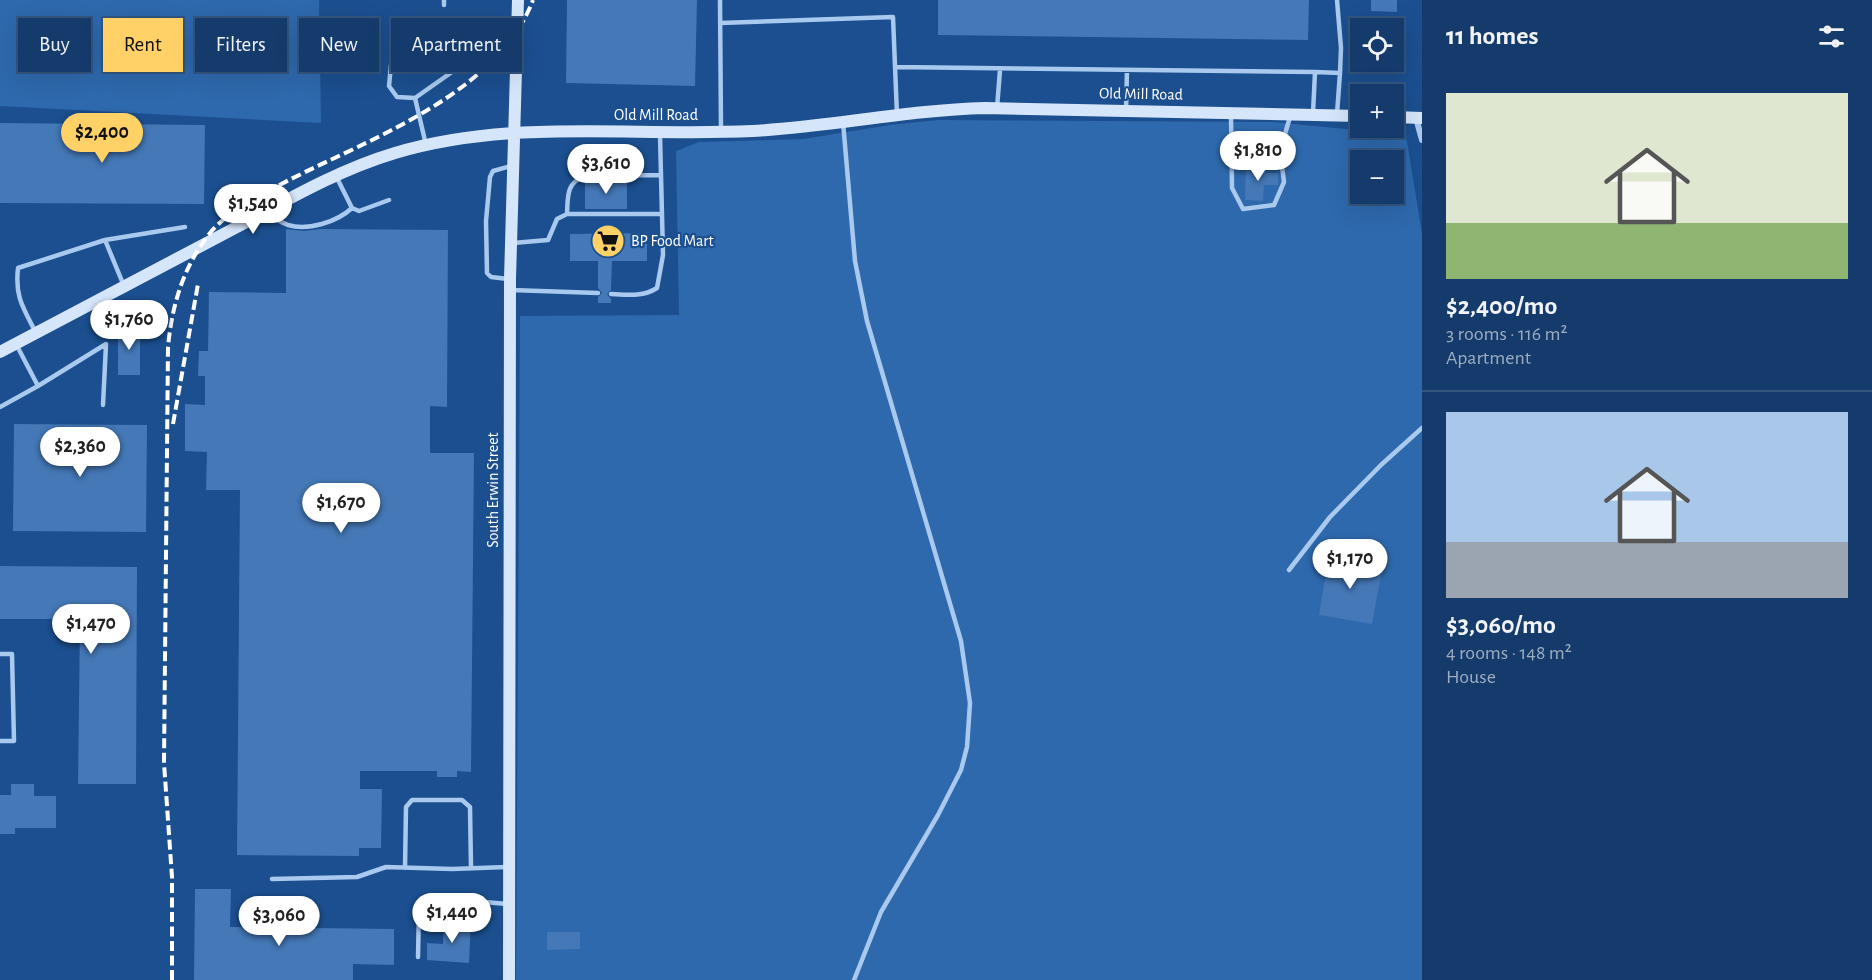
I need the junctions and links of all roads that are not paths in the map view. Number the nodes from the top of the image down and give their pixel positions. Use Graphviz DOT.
graph roads {
  1 [pos="518,0"];
  2 [pos="720,0"];
  3 [pos="1337,0"];
  4 [pos="518,18"];
  5 [pos="720,23"];
  6 [pos="391,65"];
  7 [pos="895,67"];
  8 [pos="1000,70"];
  9 [pos="1127,70"];
  10 [pos="452,72"];
  11 [pos="516,72"];
  12 [pos="1315,72"];
  13 [pos="1340,73"];
  14 [pos="415,98"];
  15 [pos="997,108"];
  16 [pos="1126,111"];
  17 [pos="1231,113"];
  18 [pos="1291,114"];
  19 [pos="897,115"];
  20 [pos="1312,115"];
  21 [pos="1337,116"];
  22 [pos="1350,116"];
  23 [pos="1404,117"];
  24 [pos="1419,118"];
  25 [pos="843,122"];
  26 [pos="514,132"];
  27 [pos="660,132"];
  28 [pos="721,132"];
  29 [pos="1422,140"];
  30 [pos="426,145"];
  31 [pos="513,165"];
  32 [pos="661,175"];
  33 [pos="336,176"];
  34 [pos="389,200"];
  35 [pos="352,208"];
  36 [pos="263,213"];
  37 [pos="567,214"];
  38 [pos="662,214"];
  39 [pos="185,227"];
  40 [pos="105,240"];
  41 [pos="511,243"];
  42 [pos="510,285"];
  43 [pos="124,286"];
  44 [pos="598,293"];
  45 [pos="611,294"];
  46 [pos="37,333"];
  47 [pos="16,344"];
  48 [pos="0,352"];
  49 [pos="38,386"];
  50 [pos="103,405"];
  51 [pos="0,407"];
  52 [pos="1422,428"];
  53 [pos="1289,570"];
  54 [pos="0,654"];
  55 [pos="0,741"];
  56 [pos="509,867"];
  57 [pos="405,868"];
  58 [pos="471,868"];
  59 [pos="272,879"];
  60 [pos="509,904"];
  61 [pos="418,957"];
  62 [pos="509,980"];
  63 [pos="854,980"];
  1 -- 4 [label="street, South Erwin Street"];
  2 -- 5 [label="lane"];
  3 -- 13 [label="lane"];
  5 -- 7 [label="lane"];
  5 -- 28 [label="lane"];
  6 -- 14 [label="lane"];
  7 -- 8 [label="lane"];
  7 -- 19 [label="lane"];
  8 -- 9 [label="lane"];
  8 -- 15 [label="lane"];
  9 -- 12 [label="lane"];
  9 -- 16 [label="lane"];
  10 -- 14 [label="lane"];
  11 -- 26 [label="street, South Erwin Street"];
  12 -- 13 [label="lane"];
  12 -- 20 [label="lane"];
  13 -- 21 [label="lane"];
  14 -- 30 [label="lane"];
  15 -- 16 [label="street, Old Mill Road"];
  15 -- 19 [label="street, Old Mill Road"];
  16 -- 17 [label="street, Old Mill Road"];
  17 -- 18 [label="street, Old Mill Road"];
  17 -- 18 [label="lane"];
  18 -- 20 [label="street, Old Mill Road"];
  19 -- 25 [label="street, Old Mill Road"];
  20 -- 21 [label="street, Old Mill Road"];
  21 -- 22 [label="street, Old Mill Road"];
  23 -- 24 [label="street"];
  24 -- 29 [label="street"];
  25 -- 28 [label="street, Old Mill Road"];
  25 -- 63 [label="lane"];
  26 -- 27 [label="street, Old Mill Road"];
  26 -- 30 [label="street, Old Mill Road"];
  26 -- 31 [label="street, South Erwin Street"];
  27 -- 28 [label="street, Old Mill Road"];
  27 -- 32 [label="lane"];
  30 -- 33 [label="street, Old Mill Road"];
  31 -- 41 [label="street, South Erwin Street"];
  31 -- 42 [label="lane"];
  32 -- 37 [label="lane"];
  32 -- 38 [label="lane"];
  33 -- 35 [label="lane"];
  33 -- 36 [label="street, Old Mill Road"];
  34 -- 35 [label="lane"];
  35 -- 36 [label="lane"];
  36 -- 43 [label="street, Old Mill Road"];
  37 -- 38 [label="lane"];
  37 -- 41 [label="lane"];
  38 -- 45 [label="lane"];
  39 -- 40 [label="lane"];
  40 -- 43 [label="lane"];
  40 -- 46 [label="lane"];
  41 -- 42 [label="street, South Erwin Street"];
  42 -- 44 [label="lane"];
  42 -- 56 [label="street, South Erwin Street"];
  43 -- 46 [label="street, Old Mill Road"];
  46 -- 47 [label="street, Old Mill Road"];
  47 -- 48 [label="street, Old Mill Road"];
  47 -- 49 [label="lane"];
  49 -- 50 [label="lane"];
  49 -- 51 [label="lane"];
  52 -- 53 [label="lane"];
  54 -- 55 [label="lane"];
  56 -- 58 [label="lane"];
  56 -- 60 [label="street, South Erwin Street"];
  57 -- 58 [label="lane"];
  57 -- 58 [label="lane"];
  57 -- 59 [label="lane"];
  60 -- 61 [label="lane"];
  60 -- 62 [label="street, South Erwin Street"];
}
